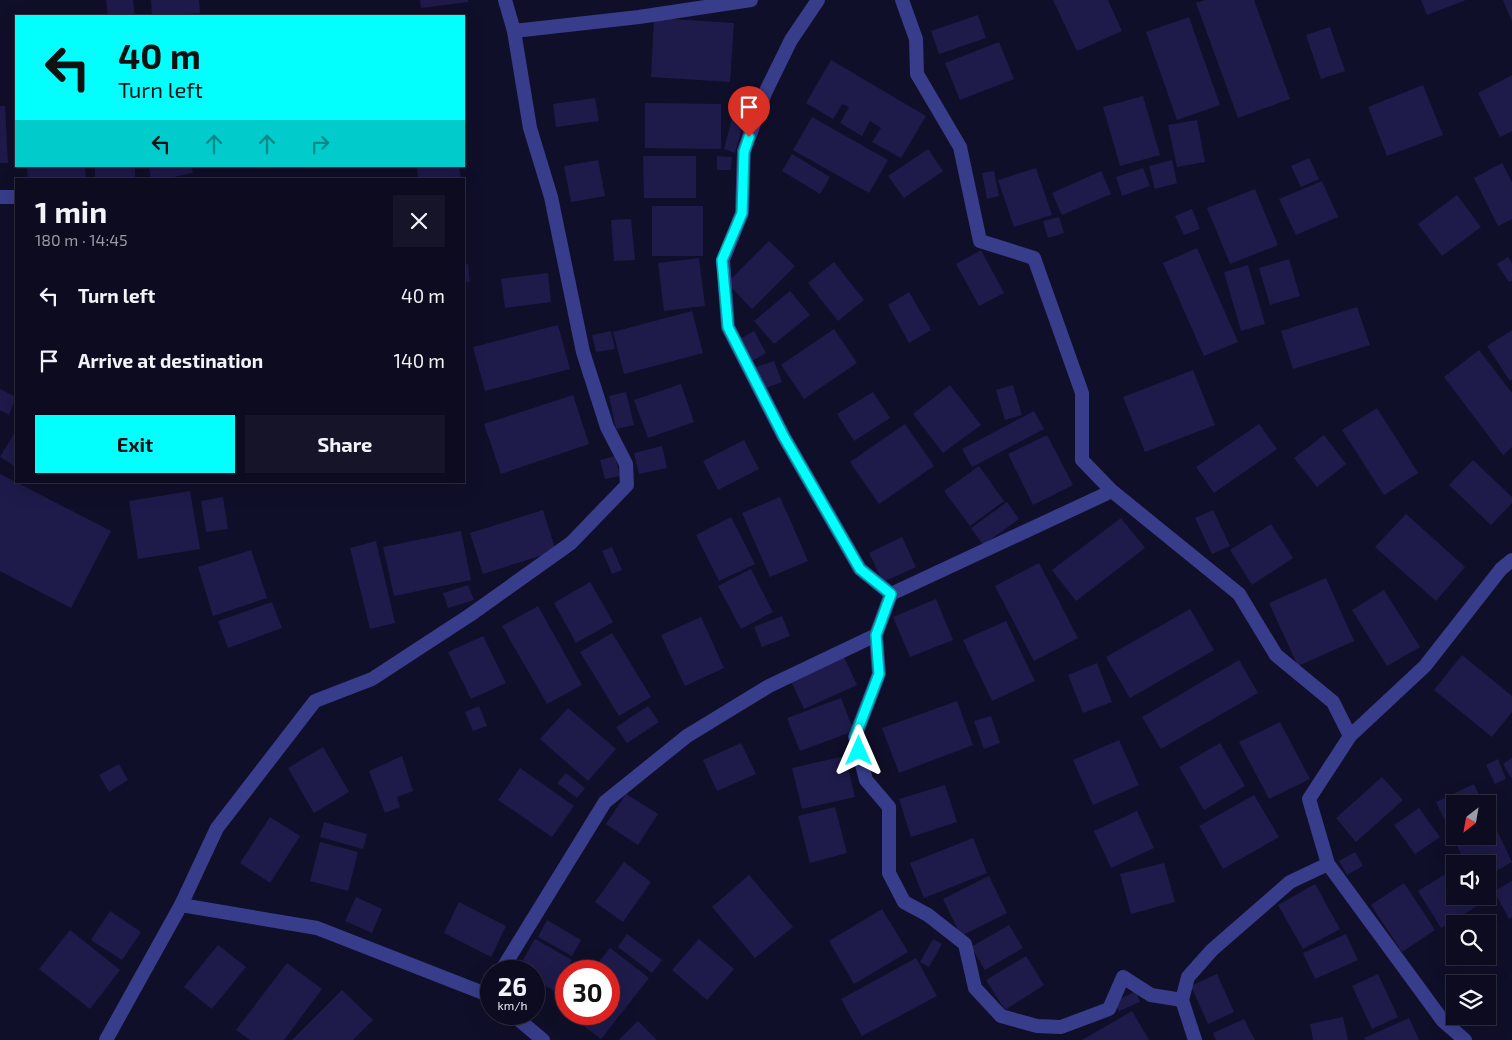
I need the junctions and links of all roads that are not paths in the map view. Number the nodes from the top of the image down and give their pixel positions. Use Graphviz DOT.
graph roads {
  1 [pos="505,0"];
  2 [pos="751,0"];
  3 [pos="818,0"];
  4 [pos="902,0"];
  5 [pos="514,31"];
  6 [pos="0,197"];
  7 [pos="15,197"];
  8 [pos="1112,491"];
  9 [pos="1512,560"];
  10 [pos="891,594"];
  11 [pos="876,635"];
  12 [pos="1350,736"];
  13 [pos="1328,864"];
  14 [pos="181,905"];
  15 [pos="508,960"];
  16 [pos="480,988"];
  17 [pos="1182,1000"];
  18 [pos="525,1025"];
  19 [pos="106,1040"];
  20 [pos="543,1040"];
  21 [pos="1195,1040"];
  22 [pos="1466,1040"];
  1 -- 5 [label="street"];
  2 -- 5 [label="street"];
  3 -- 10 [label="street"];
  4 -- 8 [label="street"];
  5 -- 14 [label="street"];
  6 -- 7 [label="street"];
  8 -- 10 [label="street"];
  8 -- 12 [label="street"];
  9 -- 12 [label="street"];
  10 -- 11 [label="street"];
  11 -- 15 [label="street"];
  11 -- 17 [label="street"];
  12 -- 13 [label="street"];
  13 -- 17 [label="street"];
  13 -- 22 [label="street"];
  14 -- 16 [label="street"];
  14 -- 19 [label="street"];
  17 -- 21 [label="street"];
  18 -- 20 [label="street"];
}
